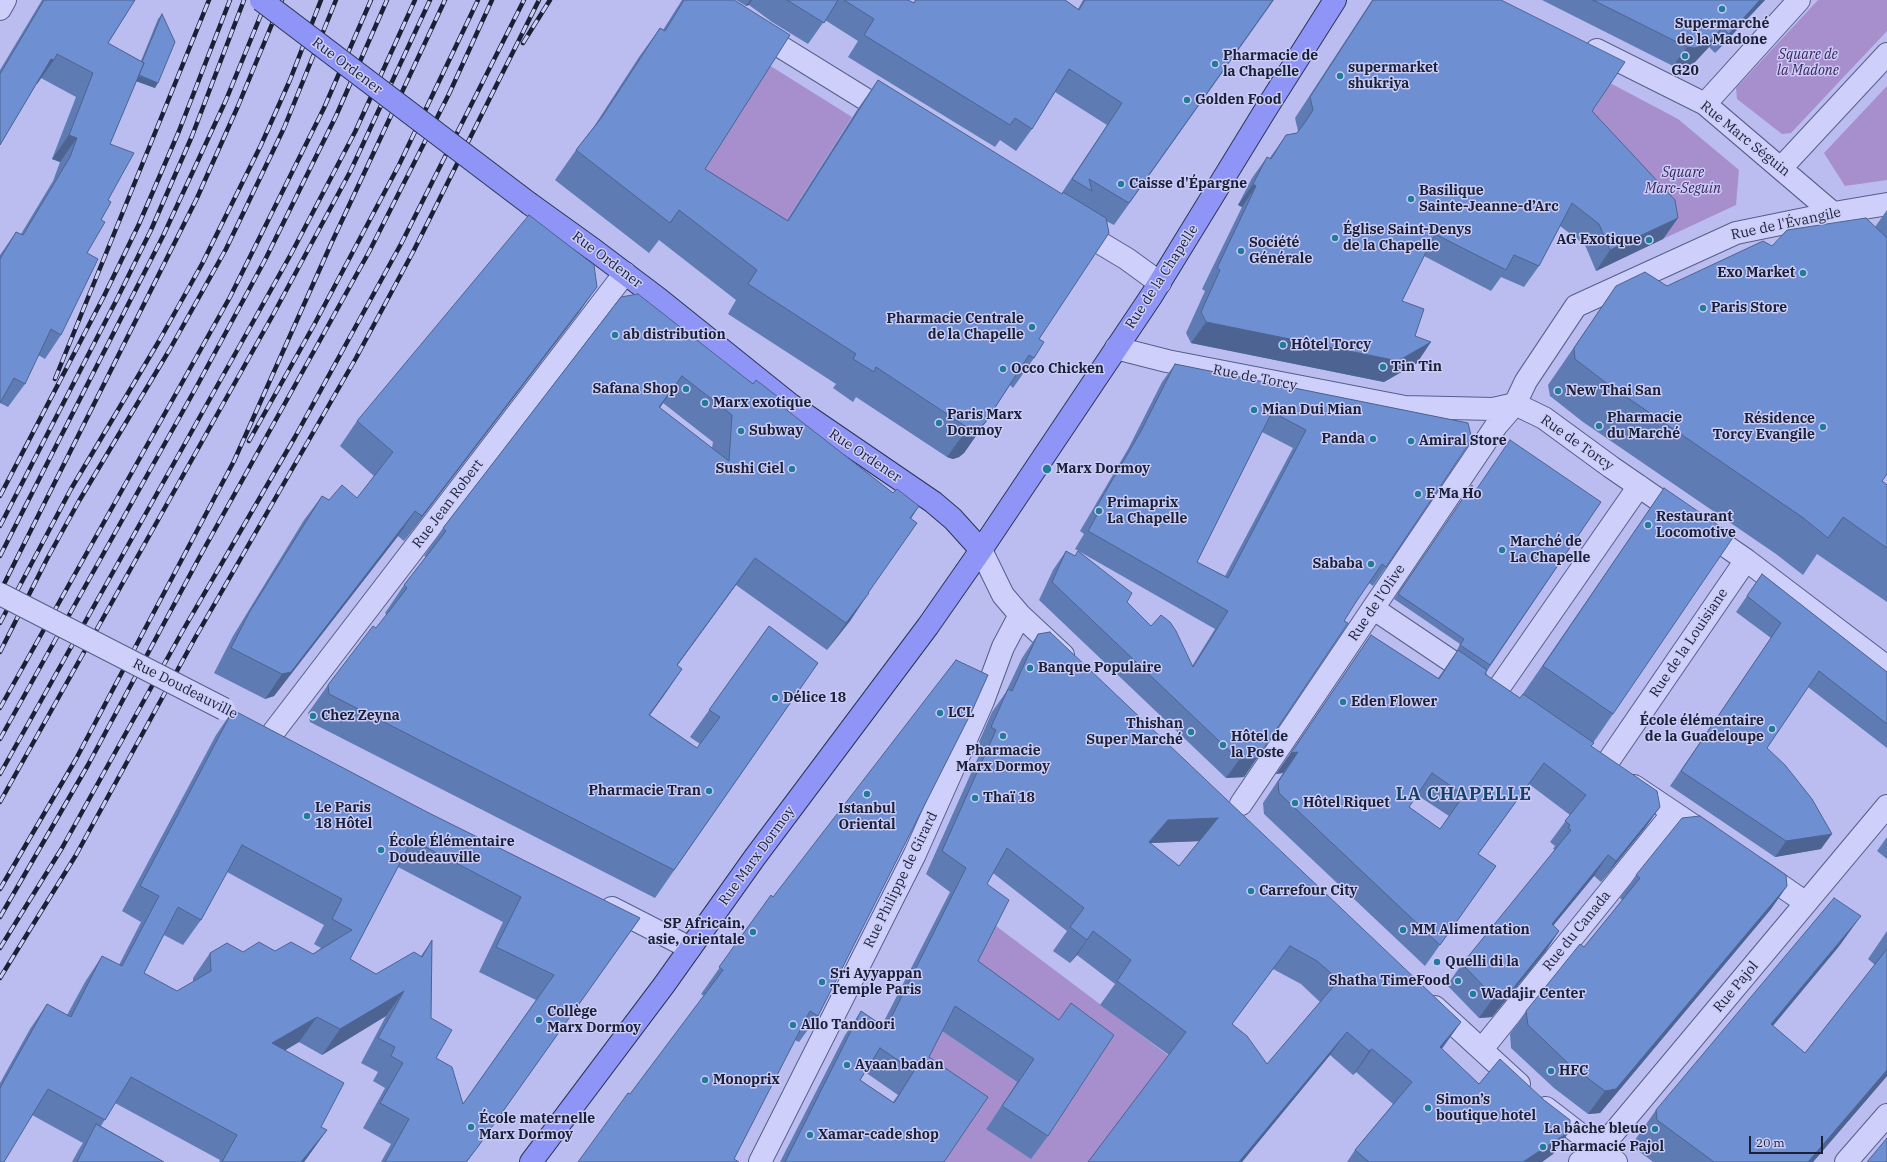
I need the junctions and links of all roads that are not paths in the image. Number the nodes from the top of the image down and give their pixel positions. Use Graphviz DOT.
graph roads {
  1 [pos="5,0"];
  2 [pos="261,0"];
  3 [pos="704,0"];
  4 [pos="1335,0"];
  5 [pos="1799,0"];
  6 [pos="0,9"];
  7 [pos="1582,43"];
  8 [pos="1887,54"];
  9 [pos="1705,104"];
  10 [pos="906,124"];
  11 [pos="1782,167"];
  12 [pos="1887,204"];
  13 [pos="1834,213"];
  14 [pos="1061,220"];
  15 [pos="1854,232"];
  16 [pos="625,273"];
  17 [pos="1160,283"];
  18 [pos="1116,348"];
  19 [pos="1515,404"];
  20 [pos="1639,486"];
  21 [pos="981,550"];
  22 [pos="1746,560"];
  23 [pos="0,594"];
  24 [pos="1374,608"];
  25 [pos="1020,614"];
  26 [pos="1887,667"];
  27 [pos="1076,668"];
  28 [pos="272,734"];
  29 [pos="291,744"];
  30 [pos="1219,805"];
  31 [pos="1887,806"];
  32 [pos="1673,813"];
  33 [pos="1722,845"];
  34 [pos="1741,858"];
  35 [pos="596,900"];
  36 [pos="1806,903"];
  37 [pos="690,948"];
  38 [pos="1420,993"];
  39 [pos="1482,1049"];
  40 [pos="1887,1115"];
  41 [pos="1608,1156"];
  42 [pos="531,1162"];
  43 [pos="760,1162"];
  44 [pos="1580,1162"];
  45 [pos="1846,1162"];
  1 -- 6 [label="street"];
  2 -- 16 [label="main road, Rue Ordener, bridge"];
  3 -- 10 [label="street"];
  4 -- 17 [label="main road, Rue de la Chapelle"];
  5 -- 9 [label="street"];
  7 -- 9 [label="street, Rue Marc Séguin"];
  8 -- 11 [label="street"];
  9 -- 11 [label="street, Rue Marc Séguin"];
  11 -- 13 [label="street, Rue Marc Séguin"];
  12 -- 13 [label="street, Rue de l'Évangile"];
  13 -- 15 [label="street, Rue Marc Séguin"];
  13 -- 19 [label="street, Rue de l'Évangile"];
  14 -- 17 [label="street"];
  16 -- 21 [label="main road, Rue Ordener"];
  16 -- 28 [label="street, Rue Jean Robert"];
  17 -- 18 [label="main road, Rue de la Chapelle"];
  18 -- 19 [label="street, Rue de Torcy"];
  18 -- 21 [label="main road, Rue de la Chapelle"];
  19 -- 20 [label="street, Rue de Torcy"];
  19 -- 24 [label="street, Rue de l'Olive"];
  20 -- 22 [label="street, Rue de Torcy"];
  20 -- 24 [label="street"];
  21 -- 25 [label="street"];
  21 -- 37 [label="main road, Rue Marx Dormoy"];
  22 -- 26 [label="street, Rue de Torcy"];
  22 -- 32 [label="street, Rue de la Louisiane"];
  23 -- 28 [label="street, Rue Doudeauville, bridge"];
  24 -- 30 [label="street, Rue de l'Olive"];
  25 -- 27 [label="street"];
  25 -- 43 [label="street, Rue Philippe de Girard"];
  28 -- 29 [label="street, Rue Doudeauville"];
  31 -- 36 [label="street, Rue Pajol"];
  32 -- 33 [label="street"];
  32 -- 39 [label="street, Rue du Canada"];
  34 -- 36 [label="street"];
  35 -- 37 [label="street"];
  36 -- 41 [label="street, Rue Pajol"];
  37 -- 42 [label="main road, Rue Marx Dormoy"];
  38 -- 39 [label="street"];
  39 -- 41 [label="street"];
  40 -- 45 [label="street"];
  41 -- 44 [label="street, Rue Pajol"];
}
